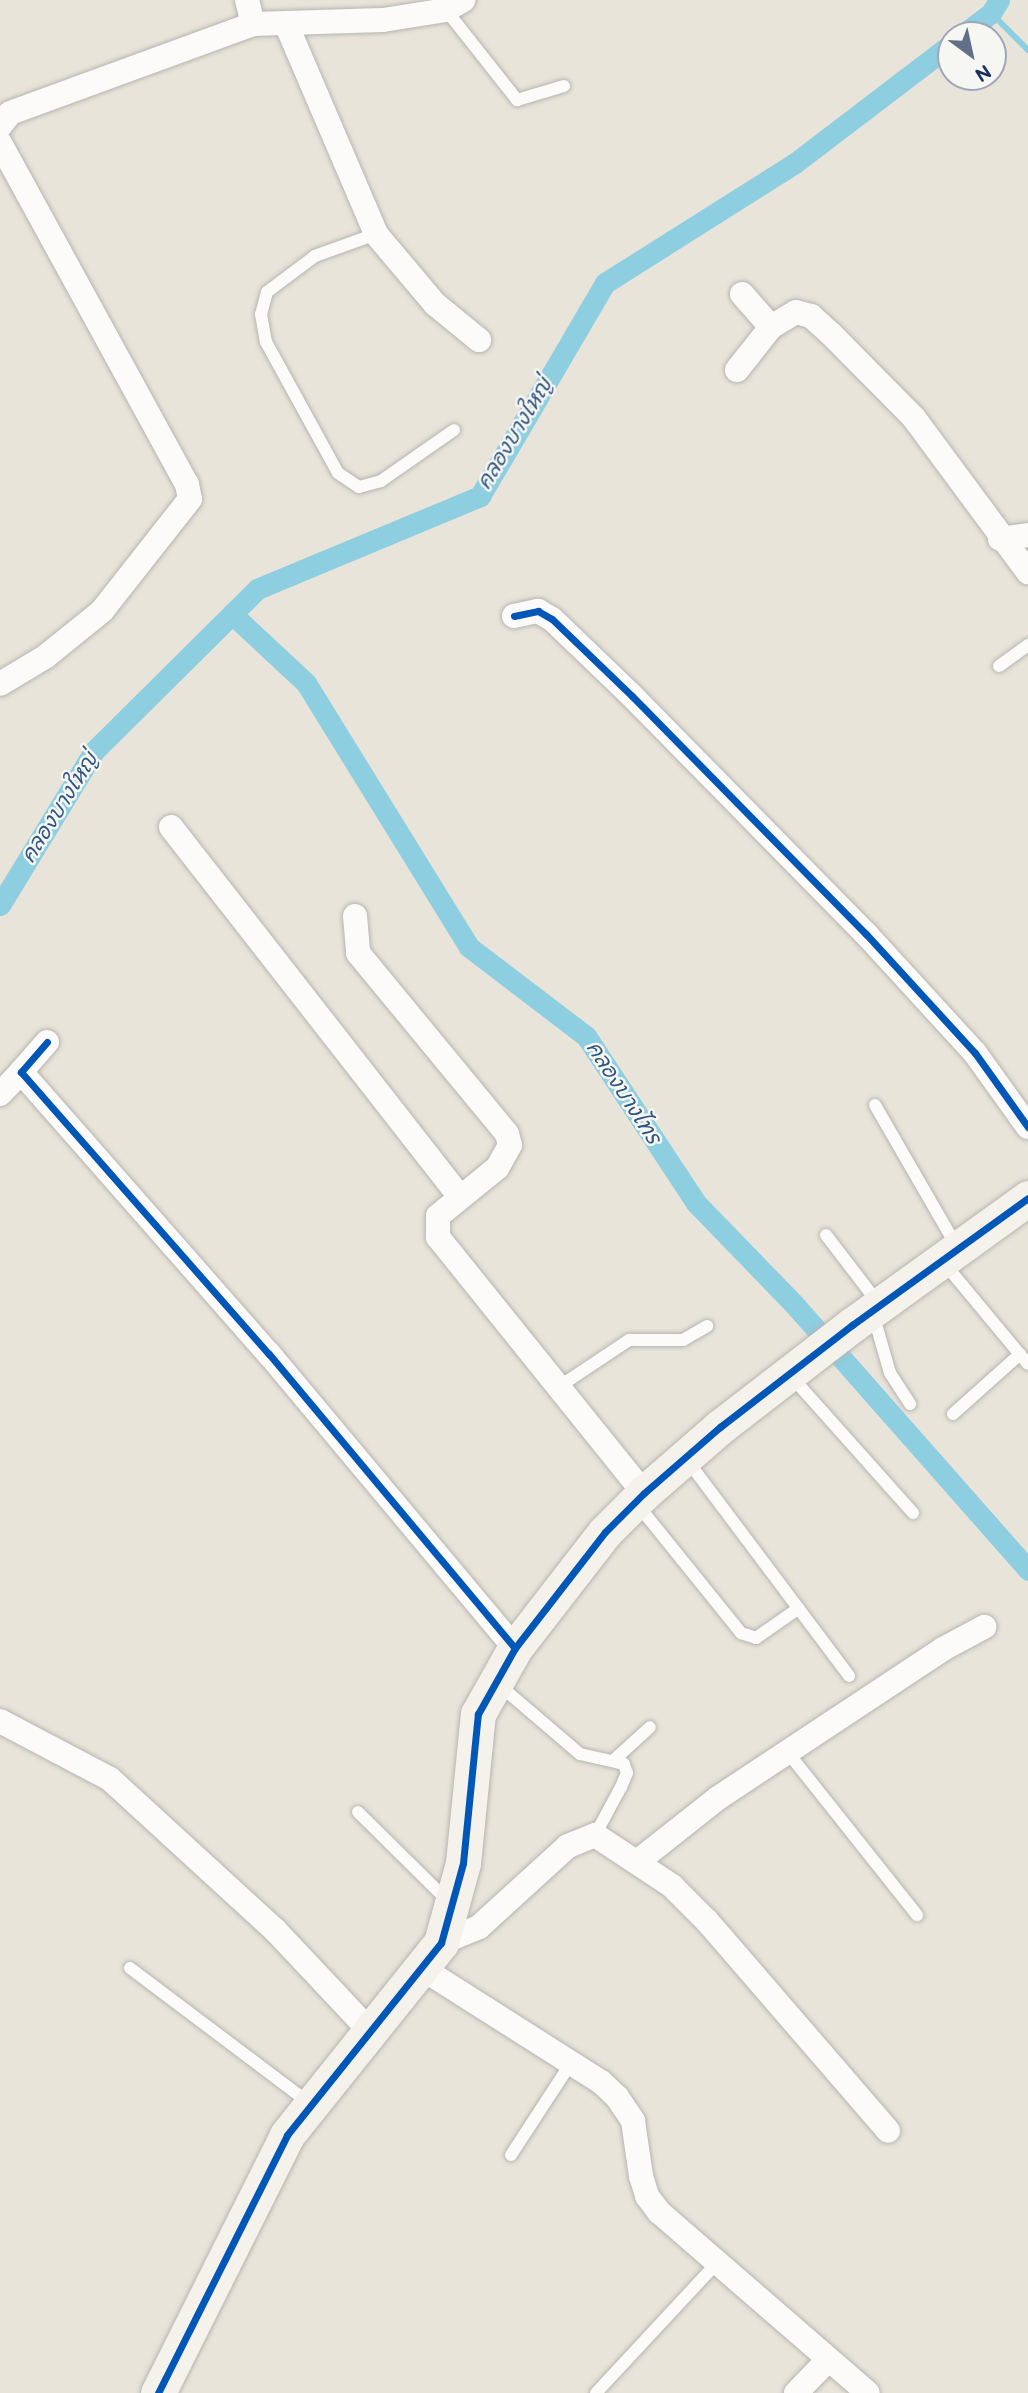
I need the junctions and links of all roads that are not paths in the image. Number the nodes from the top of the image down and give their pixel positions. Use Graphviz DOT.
graph roads {
  1 [pos="247,0"];
  2 [pos="455,5"];
  3 [pos="253,24"];
  4 [pos="286,26"];
  5 [pos="564,86"];
  6 [pos="0,126"];
  7 [pos="0,143"];
  8 [pos="376,234"];
  9 [pos="741,294"];
  10 [pos="771,327"];
  11 [pos="479,340"];
  12 [pos="737,370"];
  13 [pos="454,430"];
  14 [pos="1028,535"];
  15 [pos="1000,539"];
  16 [pos="1028,572"];
  17 [pos="514,616"];
  18 [pos="1028,645"];
  19 [pos="999,666"];
  20 [pos="0,684"];
  21 [pos="171,827"];
  22 [pos="355,916"];
  23 [pos="47,1042"];
  24 [pos="21,1072"];
  25 [pos="0,1094"];
  26 [pos="875,1105"];
  27 [pos="1028,1127"];
  28 [pos="459,1196"];
  29 [pos="1028,1198"];
  30 [pos="826,1235"];
  31 [pos="949,1253"];
  32 [pos="868,1313"];
  33 [pos="707,1326"];
  34 [pos="1024,1359"];
  35 [pos="797,1368"];
  36 [pos="557,1388"];
  37 [pos="910,1404"];
  38 [pos="953,1414"];
  39 [pos="685,1457"];
  40 [pos="639,1498"];
  41 [pos="913,1513"];
  42 [pos="799,1608"];
  43 [pos="984,1628"];
  44 [pos="515,1648"];
  45 [pos="849,1676"];
  46 [pos="494,1680"];
  47 [pos="0,1721"];
  48 [pos="650,1727"];
  49 [pos="789,1754"];
  50 [pos="615,1759"];
  51 [pos="358,1812"];
  52 [pos="595,1835"];
  53 [pos="637,1861"];
  54 [pos="454,1907"];
  55 [pos="917,1915"];
  56 [pos="432,1956"];
  57 [pos="130,1968"];
  58 [pos="370,2031"];
  59 [pos="571,2063"];
  60 [pos="309,2104"];
  61 [pos="888,2131"];
  62 [pos="511,2155"];
  63 [pos="718,2263"];
  64 [pos="828,2360"];
  65 [pos="158,2393"];
  66 [pos="596,2393"];
  67 [pos="796,2393"];
  68 [pos="869,2393"];
  1 -- 3 [label="street"];
  2 -- 4 [label="street"];
  2 -- 5 [label="lane"];
  3 -- 4 [label="street"];
  3 -- 6 [label="street"];
  4 -- 8 [label="street"];
  7 -- 20 [label="street"];
  8 -- 11 [label="street"];
  8 -- 13 [label="lane"];
  9 -- 10 [label="street"];
  10 -- 12 [label="street"];
  10 -- 15 [label="street"];
  14 -- 15 [label="street"];
  15 -- 16 [label="street"];
  17 -- 27 [label="street"];
  18 -- 19 [label="lane"];
  21 -- 28 [label="street"];
  22 -- 28 [label="street"];
  23 -- 24 [label="street"];
  24 -- 25 [label="street"];
  24 -- 44 [label="street"];
  26 -- 31 [label="lane"];
  28 -- 36 [label="street"];
  29 -- 31 [label="street"];
  30 -- 32 [label="lane"];
  31 -- 32 [label="street"];
  31 -- 34 [label="lane"];
  32 -- 35 [label="street"];
  32 -- 37 [label="lane"];
  33 -- 36 [label="lane"];
  34 -- 38 [label="lane"];
  35 -- 39 [label="street"];
  35 -- 41 [label="lane"];
  36 -- 40 [label="street"];
  39 -- 40 [label="street"];
  39 -- 42 [label="lane"];
  40 -- 42 [label="lane"];
  40 -- 44 [label="street"];
  42 -- 45 [label="lane"];
  43 -- 49 [label="street"];
  44 -- 46 [label="street"];
  46 -- 50 [label="lane"];
  46 -- 54 [label="street"];
  47 -- 58 [label="street"];
  48 -- 50 [label="lane"];
  49 -- 53 [label="street"];
  49 -- 55 [label="lane"];
  50 -- 52 [label="lane"];
  51 -- 54 [label="lane"];
  52 -- 53 [label="street"];
  52 -- 56 [label="street"];
  53 -- 61 [label="street"];
  54 -- 56 [label="street"];
  56 -- 58 [label="street"];
  56 -- 59 [label="street"];
  57 -- 60 [label="lane"];
  58 -- 60 [label="street"];
  59 -- 62 [label="lane"];
  59 -- 63 [label="street"];
  60 -- 65 [label="street"];
  63 -- 64 [label="street"];
  63 -- 66 [label="lane"];
  64 -- 67 [label="street"];
  64 -- 68 [label="street"];
}
